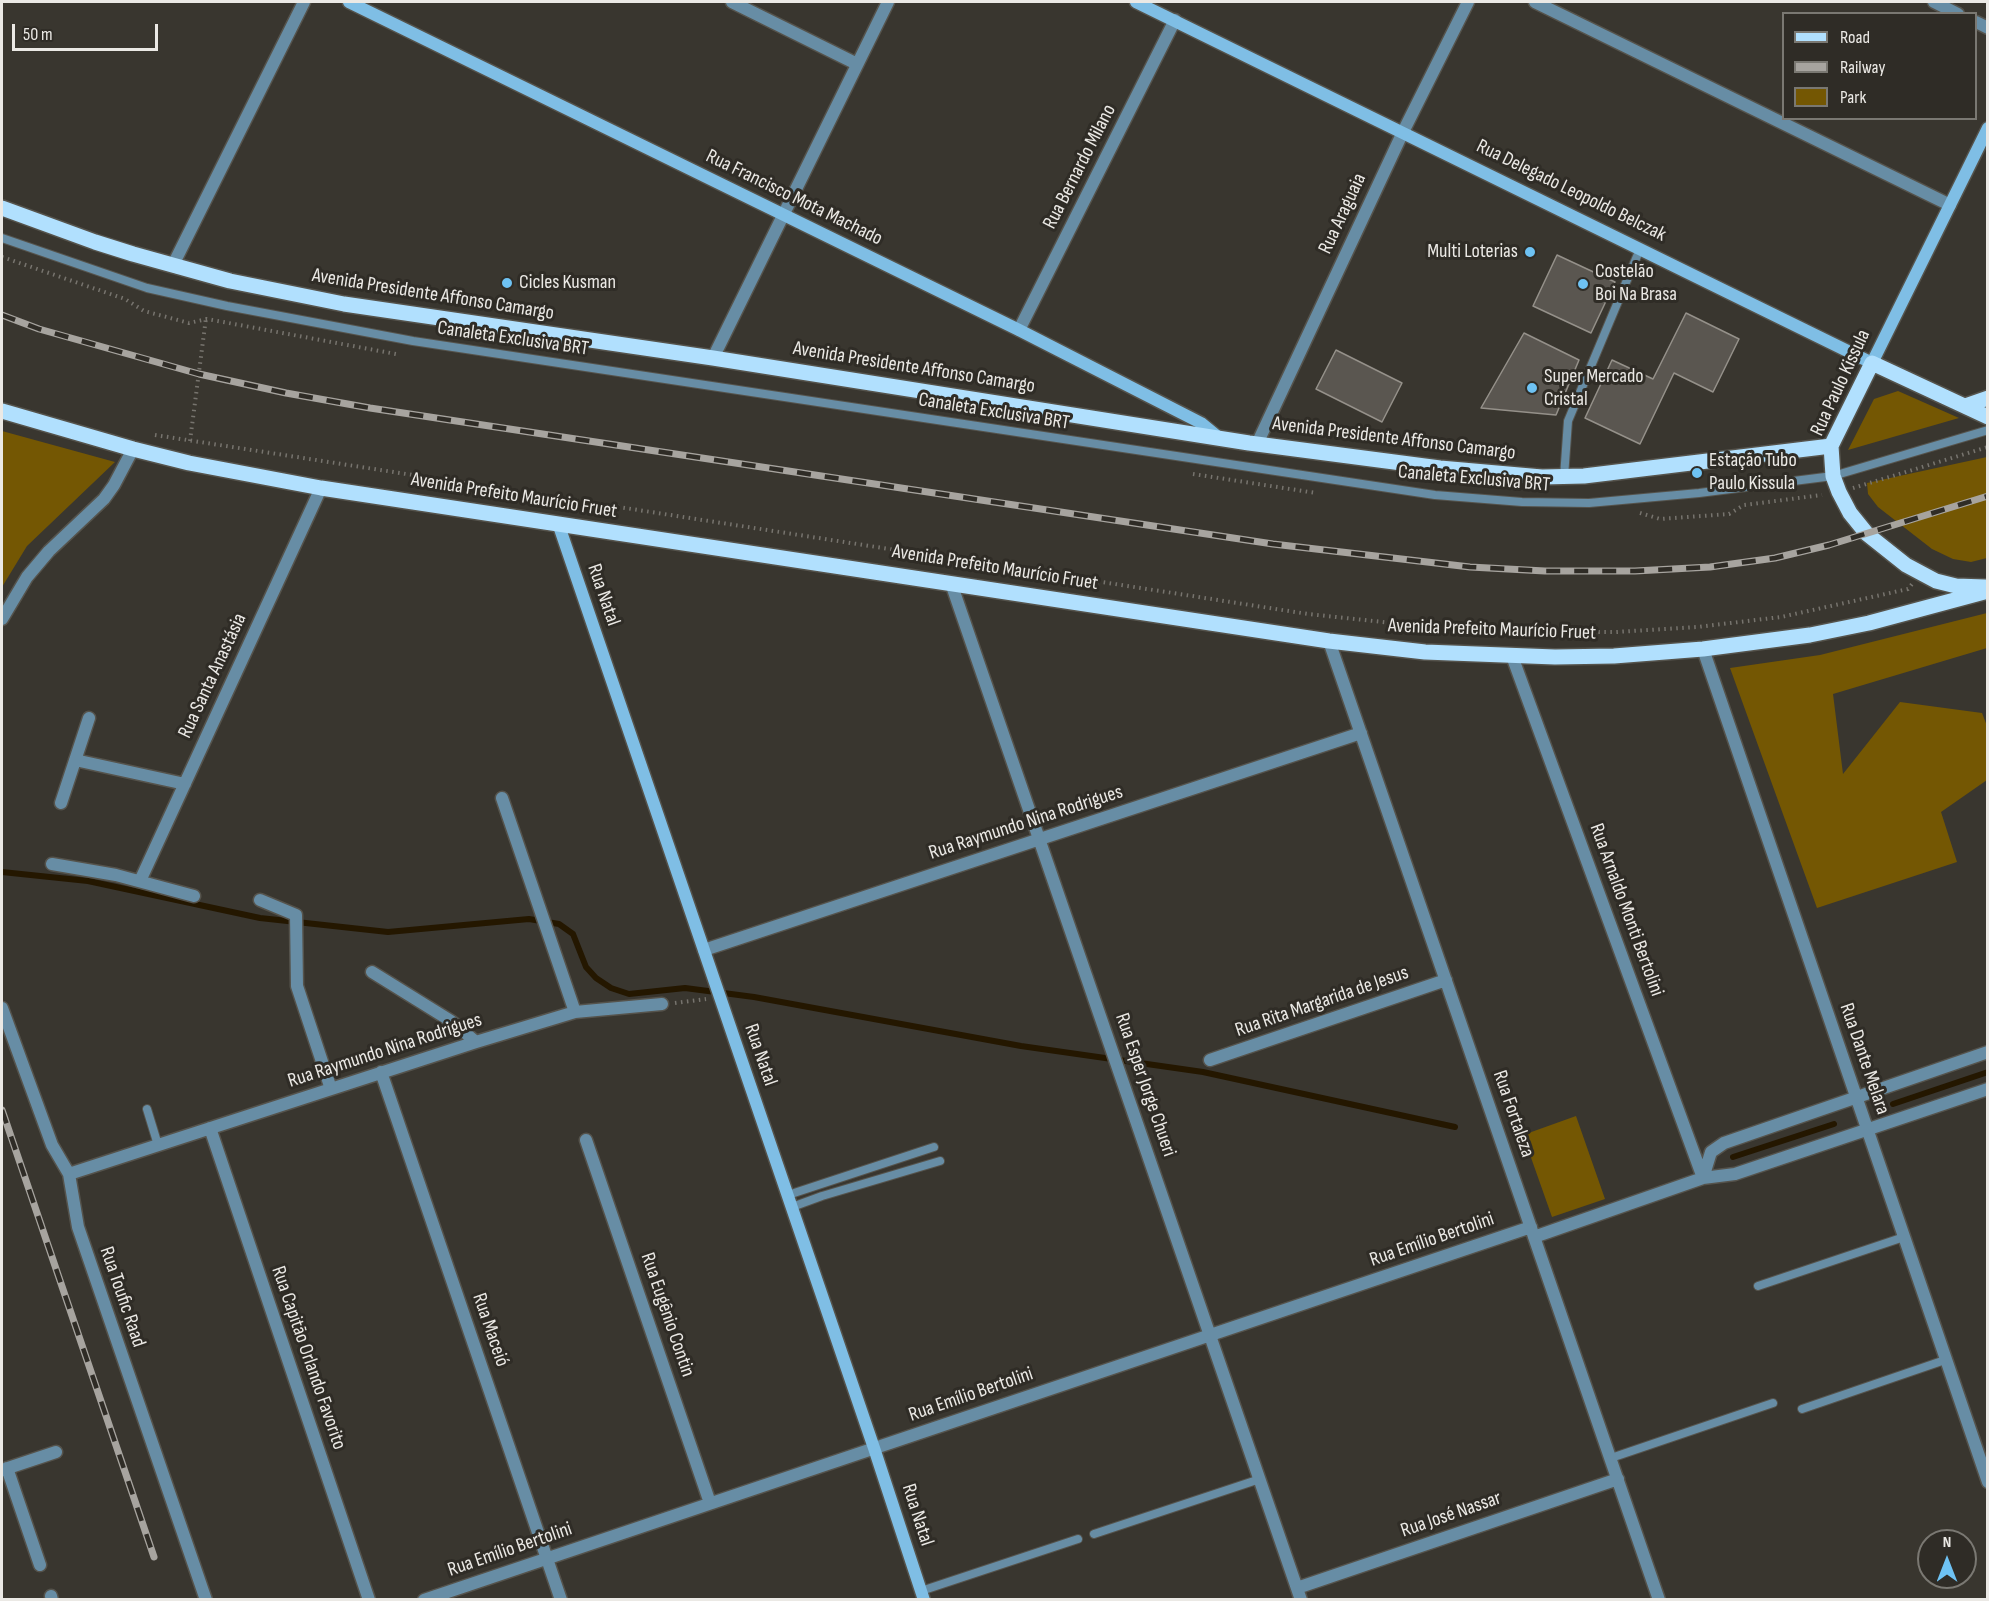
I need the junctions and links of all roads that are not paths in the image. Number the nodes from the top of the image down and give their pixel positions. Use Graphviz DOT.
graph roads {
  1 [pos="304,2"];
  2 [pos="349,2"];
  3 [pos="732,2"];
  4 [pos="888,2"];
  5 [pos="1136,2"];
  6 [pos="1468,2"];
  7 [pos="1535,2"];
  8 [pos="1934,2"];
  9 [pos="1954,12"];
  10 [pos="1175,20"];
  11 [pos="857,64"];
  12 [pos="1988,128"];
  13 [pos="1403,132"];
  14 [pos="1950,205"];
  15 [pos="2,208"];
  16 [pos="784,215"];
  17 [pos="2,238"];
  18 [pos="1640,249"];
  19 [pos="173,266"];
  20 [pos="1019,330"];
  21 [pos="713,358"];
  22 [pos="1872,363"];
  23 [pos="1988,398"];
  24 [pos="1965,406"];
  25 [pos="2,411"];
  26 [pos="1988,417"];
  27 [pos="1988,430"];
  28 [pos="1218,437"];
  29 [pos="1257,444"];
  30 [pos="1831,446"];
  31 [pos="133,449"];
  32 [pos="1833,476"];
  33 [pos="1564,477"];
  34 [pos="321,488"];
  35 [pos="558,523"];
  36 [pos="951,583"];
  37 [pos="1988,586"];
  38 [pos="1988,591"];
  39 [pos="2,619"];
  40 [pos="1329,641"];
  41 [pos="1703,649"];
  42 [pos="1512,656"];
  43 [pos="89,718"];
  44 [pos="1361,733"];
  45 [pos="75,760"];
  46 [pos="185,784"];
  47 [pos="502,798"];
  48 [pos="61,803"];
  49 [pos="1040,839"];
  50 [pos="52,864"];
  51 [pos="140,881"];
  52 [pos="194,896"];
  53 [pos="260,900"];
  54 [pos="704,950"];
  55 [pos="372,972"];
  56 [pos="1446,980"];
  57 [pos="662,1004"];
  58 [pos="2,1008"];
  59 [pos="574,1012"];
  60 [pos="476,1042"];
  61 [pos="1988,1052"];
  62 [pos="1210,1060"];
  63 [pos="381,1072"];
  64 [pos="332,1089"];
  65 [pos="1988,1089"];
  66 [pos="1856,1098"];
  67 [pos="147,1109"];
  68 [pos="210,1128"];
  69 [pos="1867,1129"];
  70 [pos="586,1140"];
  71 [pos="158,1145"];
  72 [pos="934,1147"];
  73 [pos="940,1161"];
  74 [pos="69,1174"];
  75 [pos="1703,1178"];
  76 [pos="790,1201"];
  77 [pos="1533,1232"];
  78 [pos="1904,1238"];
  79 [pos="1758,1286"];
  80 [pos="1210,1335"];
  81 [pos="1946,1360"];
  82 [pos="1773,1403"];
  83 [pos="1802,1409"];
  84 [pos="874,1448"];
  85 [pos="56,1452"];
  86 [pos="1611,1458"];
  87 [pos="4,1469"];
  88 [pos="1260,1479"];
  89 [pos="1618,1479"];
  90 [pos="1988,1482"];
  91 [pos="710,1503"];
  92 [pos="1094,1534"];
  93 [pos="1078,1539"];
  94 [pos="547,1558"];
  95 [pos="40,1565"];
  96 [pos="1299,1594"];
  97 [pos="923,1595"];
  98 [pos="206,1599"];
  99 [pos="369,1599"];
  100 [pos="424,1599"];
  101 [pos="561,1599"];
  102 [pos="1659,1599"];
  1 -- 19 [label="street"];
  2 -- 16 [label="street, Rua Francisco Mota Machado"];
  3 -- 11 [label="street"];
  4 -- 11 [label="street"];
  5 -- 10 [label="street, Rua Delegado Leopoldo Belczak"];
  6 -- 13 [label="street, Rua Araguaia"];
  7 -- 14 [label="street"];
  8 -- 9 [label="street"];
  10 -- 13 [label="street, Rua Delegado Leopoldo Belczak"];
  10 -- 20 [label="street, Rua Bernardo Milano"];
  11 -- 16 [label="street"];
  12 -- 14 [label="street, Rua Paulo Kissula"];
  13 -- 18 [label="street, Rua Delegado Leopoldo Belczak"];
  13 -- 29 [label="street, Rua Araguaia"];
  14 -- 22 [label="street, Rua Paulo Kissula"];
  15 -- 19 [label="main road, Avenida Presidente Affonso Camargo"];
  16 -- 20 [label="street, Rua Francisco Mota Machado"];
  16 -- 21 [label="street"];
  17 -- 32 [label="lane, Canaleta Exclusiva BRT"];
  18 -- 22 [label="street, Rua Delegado Leopoldo Belczak"];
  18 -- 33 [label="lane"];
  19 -- 21 [label="main road, Avenida Presidente Affonso Camargo"];
  20 -- 28 [label="street, Rua Francisco Mota Machado"];
  21 -- 28 [label="main road, Avenida Presidente Affonso Camargo"];
  22 -- 24 [label="main road, Rua Delegado Leopoldo Belczak"];
  22 -- 30 [label="main road, Rua Paulo Kissula"];
  23 -- 24 [label="main road"];
  24 -- 26 [label="main road, Rua Delegado Leopoldo Belczak"];
  25 -- 31 [label="main road, Avenida Prefeito Maurício Fruet"];
  27 -- 32 [label="lane, Canaleta Exclusiva BRT"];
  28 -- 29 [label="main road, Avenida Presidente Affonso Camargo"];
  29 -- 33 [label="main road, Avenida Presidente Affonso Camargo"];
  30 -- 32 [label="main road, Rua Paulo Kissula"];
  30 -- 33 [label="main road, Avenida Presidente Affonso Camargo"];
  31 -- 34 [label="main road, Avenida Prefeito Maurício Fruet"];
  31 -- 39 [label="street"];
  32 -- 37 [label="main road, Rua Paulo Kissula"];
  34 -- 35 [label="main road, Avenida Prefeito Maurício Fruet"];
  34 -- 46 [label="street, Rua Santa Anastásia"];
  35 -- 36 [label="main road, Avenida Prefeito Maurício Fruet"];
  35 -- 54 [label="street, Rua Natal"];
  36 -- 40 [label="main road, Avenida Prefeito Maurício Fruet"];
  36 -- 49 [label="street, Rua Esper Jorge Chueri"];
  38 -- 41 [label="main road, Avenida Prefeito Maurício Fruet"];
  40 -- 42 [label="main road, Avenida Prefeito Maurício Fruet"];
  40 -- 44 [label="street, Rua Fortaleza"];
  41 -- 42 [label="main road, Avenida Prefeito Maurício Fruet"];
  41 -- 66 [label="street, Rua Dante Melara"];
  42 -- 75 [label="street, Rua Arnaldo Monti Bertolini"];
  43 -- 45 [label="street"];
  44 -- 49 [label="street, Rua Raymundo Nina Rodrigues"];
  44 -- 56 [label="street, Rua Fortaleza"];
  45 -- 46 [label="street"];
  45 -- 48 [label="street"];
  46 -- 51 [label="street, Rua Santa Anastásia"];
  47 -- 59 [label="street"];
  49 -- 54 [label="street, Rua Raymundo Nina Rodrigues"];
  49 -- 80 [label="street, Rua Esper Jorge Chueri"];
  50 -- 51 [label="street"];
  51 -- 52 [label="street"];
  53 -- 64 [label="street"];
  54 -- 76 [label="street, Rua Natal"];
  55 -- 60 [label="street"];
  56 -- 62 [label="street, Rua Rita Margarida de Jesus"];
  56 -- 77 [label="street, Rua Fortaleza"];
  57 -- 59 [label="street, Rua Raymundo Nina Rodrigues"];
  58 -- 74 [label="street, Rua Toufic Raad"];
  59 -- 60 [label="street, Rua Raymundo Nina Rodrigues"];
  60 -- 63 [label="street, Rua Raymundo Nina Rodrigues"];
  61 -- 66 [label="street"];
  63 -- 64 [label="street, Rua Raymundo Nina Rodrigues"];
  63 -- 94 [label="street, Rua Maceió"];
  64 -- 68 [label="street, Rua Raymundo Nina Rodrigues"];
  65 -- 69 [label="street, Rua Emílio Bertolini"];
  66 -- 69 [label="street, Rua Dante Melara"];
  66 -- 75 [label="street"];
  67 -- 71 [label="lane"];
  68 -- 71 [label="street, Rua Raymundo Nina Rodrigues"];
  68 -- 99 [label="street, Rua Capitão Orlando Favorito"];
  69 -- 75 [label="street, Rua Emílio Bertolini"];
  69 -- 78 [label="street, Rua Dante Melara"];
  70 -- 91 [label="street, Rua Eugênio Contin"];
  71 -- 74 [label="street, Rua Raymundo Nina Rodrigues"];
  72 -- 76 [label="lane"];
  73 -- 76 [label="lane"];
  74 -- 98 [label="street, Rua Toufic Raad"];
  75 -- 77 [label="street, Rua Emílio Bertolini"];
  76 -- 84 [label="street, Rua Natal"];
  77 -- 80 [label="street, Rua Emílio Bertolini"];
  77 -- 86 [label="street, Rua Fortaleza"];
  78 -- 79 [label="lane"];
  78 -- 81 [label="street, Rua Dante Melara"];
  80 -- 84 [label="street, Rua Emílio Bertolini"];
  80 -- 88 [label="street, Rua Esper Jorge Chueri"];
  81 -- 83 [label="lane"];
  81 -- 90 [label="street, Rua Dante Melara"];
  82 -- 86 [label="lane"];
  84 -- 91 [label="street, Rua Emílio Bertolini"];
  84 -- 97 [label="street, Rua Natal"];
  85 -- 87 [label="street"];
  86 -- 89 [label="street, Rua Fortaleza"];
  87 -- 95 [label="street"];
  88 -- 92 [label="lane"];
  88 -- 96 [label="street, Rua Esper Jorge Chueri"];
  89 -- 96 [label="street, Rua José Nassar"];
  89 -- 102 [label="street, Rua Fortaleza"];
  91 -- 94 [label="street, Rua Emílio Bertolini"];
  93 -- 97 [label="lane"];
  94 -- 100 [label="street, Rua Emílio Bertolini"];
  94 -- 101 [label="street, Rua Maceió"];
}
